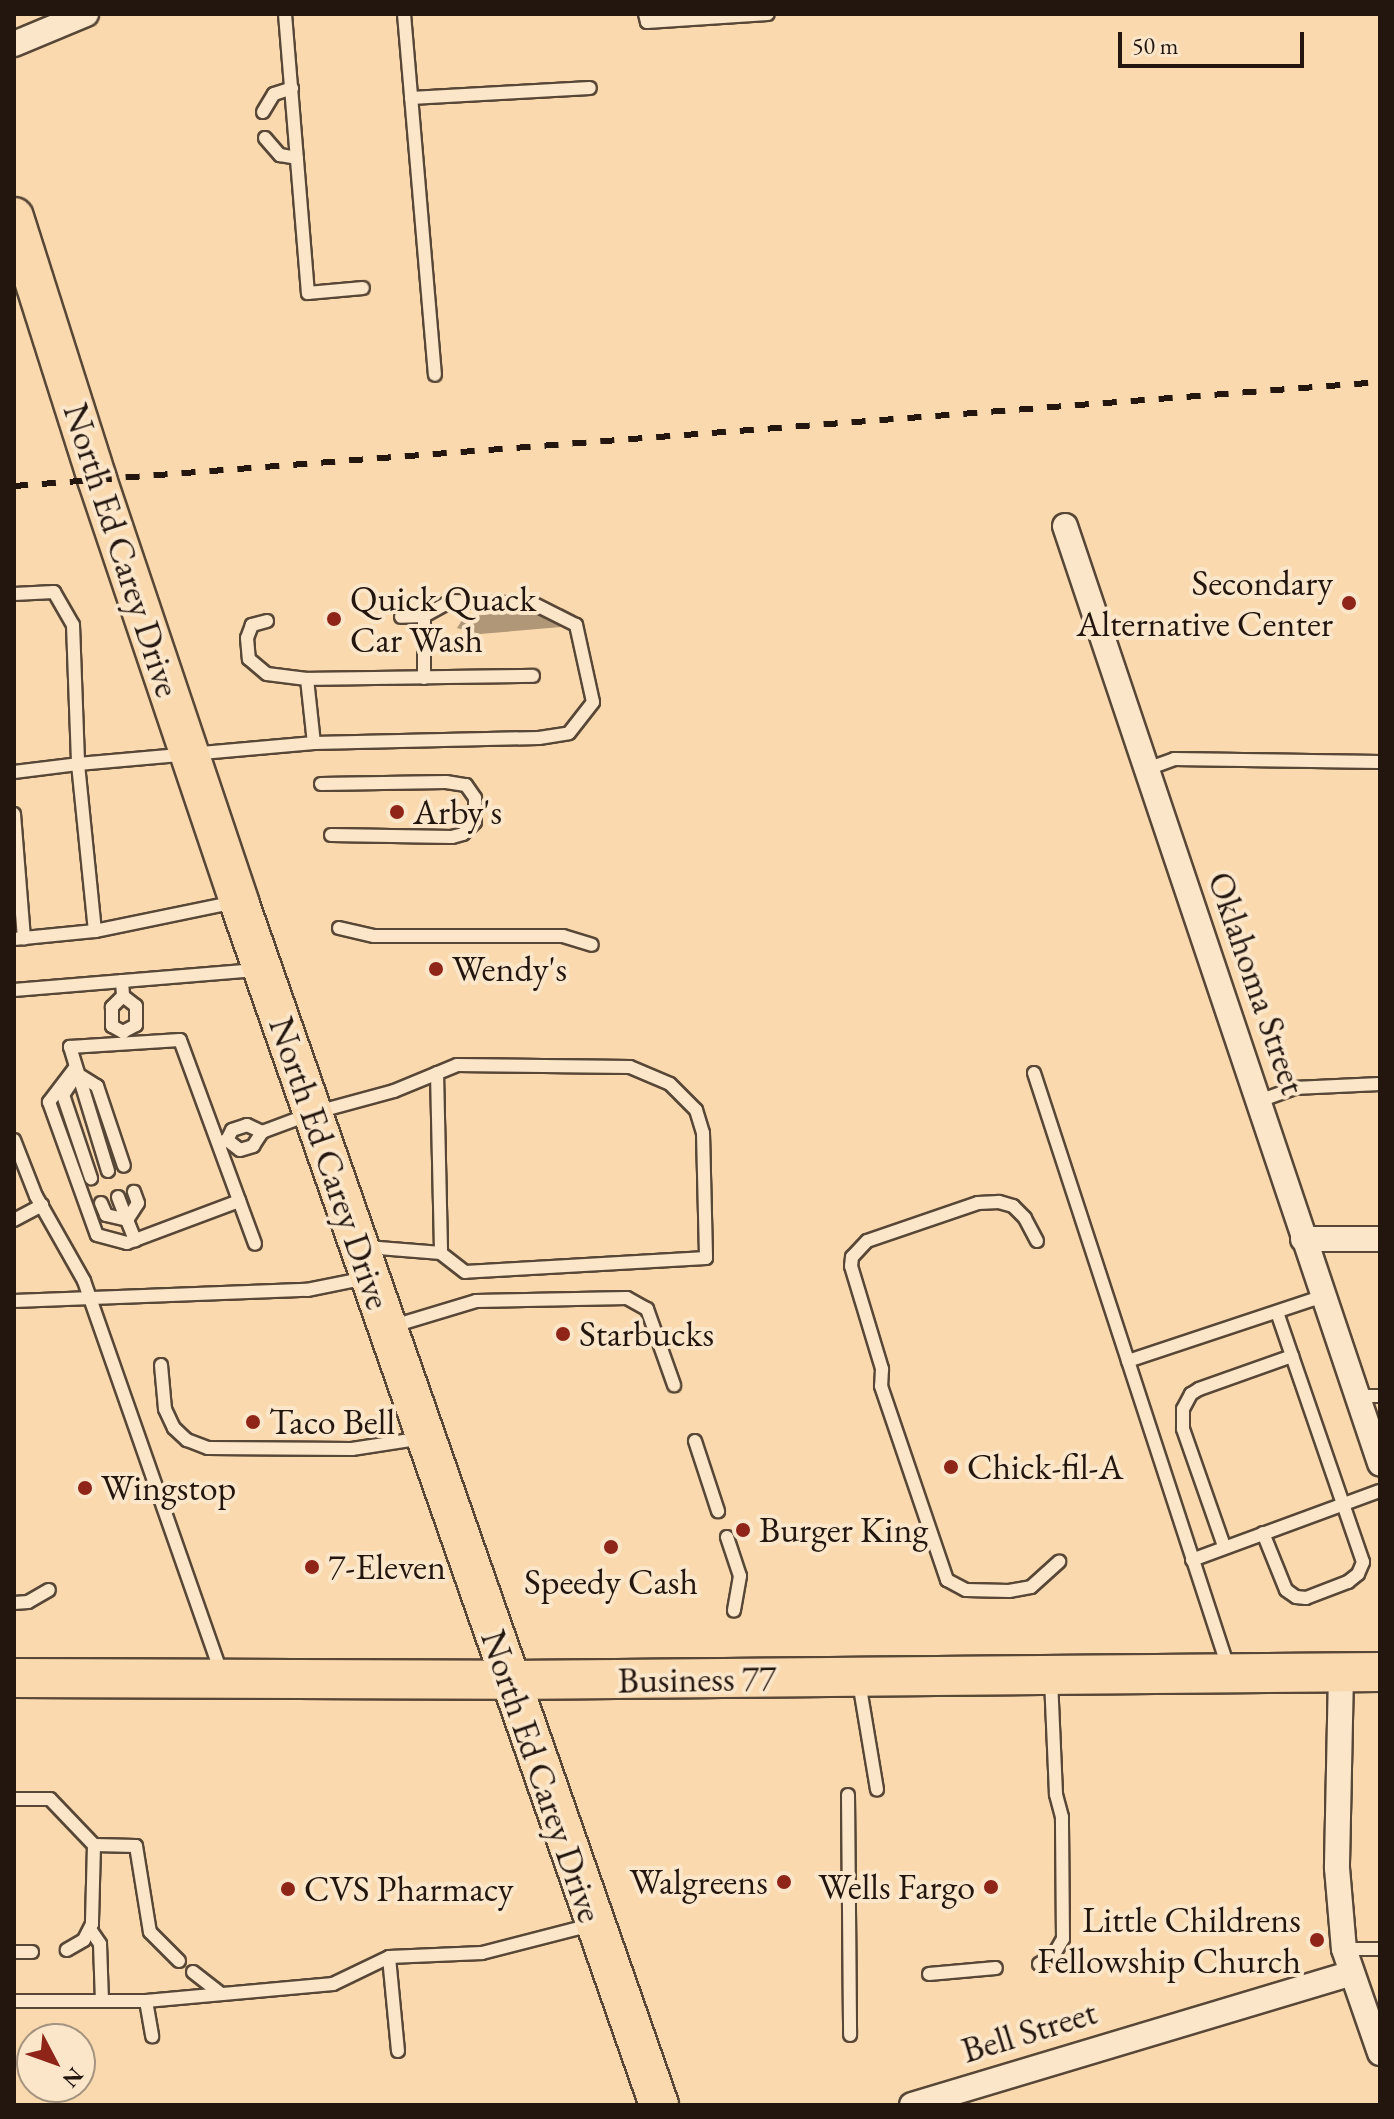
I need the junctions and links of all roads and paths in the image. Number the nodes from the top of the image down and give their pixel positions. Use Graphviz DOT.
graph roads {
  1 [pos="86,14"];
  2 [pos="285,14"];
  3 [pos="404,14"];
  4 [pos="645,14"];
  5 [pos="768,14"];
  6 [pos="57,20"];
  7 [pos="14,44"];
  8 [pos="292,88"];
  9 [pos="590,88"];
  10 [pos="411,98"];
  11 [pos="263,112"];
  12 [pos="265,138"];
  13 [pos="297,158"];
  14 [pos="14,217"];
  15 [pos="363,288"];
  16 [pos="435,375"];
  17 [pos="1065,526"];
  18 [pos="14,594"];
  19 [pos="424,616"];
  20 [pos="401,617"];
  21 [pos="267,621"];
  22 [pos="533,676"];
  23 [pos="424,678"];
  24 [pos="307,679"];
  25 [pos="314,743"];
  26 [pos="189,752"];
  27 [pos="1380,762"];
  28 [pos="78,764"];
  29 [pos="1147,769"];
  30 [pos="14,772"];
  31 [pos="321,784"];
  32 [pos="14,814"];
  33 [pos="331,835"];
  34 [pos="239,902"];
  35 [pos="339,928"];
  36 [pos="95,931"];
  37 [pos="19,939"];
  38 [pos="592,945"];
  39 [pos="263,969"];
  40 [pos="122,981"];
  41 [pos="14,990"];
  42 [pos="123,996"];
  43 [pos="123,1038"];
  44 [pos="76,1070"];
  45 [pos="437,1073"];
  46 [pos="1034,1073"];
  47 [pos="1380,1084"];
  48 [pos="1259,1101"];
  49 [pos="313,1113"];
  50 [pos="14,1140"];
  51 [pos="222,1142"];
  52 [pos="124,1166"];
  53 [pos="108,1171"];
  54 [pos="91,1178"];
  55 [pos="134,1192"];
  56 [pos="118,1197"];
  57 [pos="239,1201"];
  58 [pos="101,1203"];
  59 [pos="42,1205"];
  60 [pos="14,1220"];
  61 [pos="127,1220"];
  62 [pos="1303,1239"];
  63 [pos="1380,1239"];
  64 [pos="135,1240"];
  65 [pos="1037,1241"];
  66 [pos="255,1244"];
  67 [pos="441,1253"];
  68 [pos="364,1262"];
  69 [pos="90,1296"];
  70 [pos="1323,1296"];
  71 [pos="14,1301"];
  72 [pos="1277,1312"];
  73 [pos="387,1327"];
  74 [pos="1292,1356"];
  75 [pos="1128,1361"];
  76 [pos="161,1365"];
  77 [pos="674,1385"];
  78 [pos="1369,1396"];
  79 [pos="424,1438"];
  80 [pos="695,1441"];
  81 [pos="1380,1462"];
  82 [pos="1380,1491"];
  83 [pos="1343,1504"];
  84 [pos="718,1511"];
  85 [pos="1263,1533"];
  86 [pos="727,1537"];
  87 [pos="1224,1546"];
  88 [pos="1192,1560"];
  89 [pos="1059,1562"];
  90 [pos="49,1590"];
  91 [pos="14,1603"];
  92 [pos="734,1610"];
  93 [pos="1380,1672"];
  94 [pos="1341,1673"];
  95 [pos="1230,1674"];
  96 [pos="1050,1676"];
  97 [pos="858,1677"];
  98 [pos="14,1678"];
  99 [pos="223,1678"];
  100 [pos="510,1680"];
  101 [pos="877,1789"];
  102 [pos="848,1795"];
  103 [pos="14,1799"];
  104 [pos="94,1845"];
  105 [pos="594,1924"];
  106 [pos="90,1929"];
  107 [pos="1344,1949"];
  108 [pos="1380,1949"];
  109 [pos="67,1950"];
  110 [pos="14,1952"];
  111 [pos="32,1952"];
  112 [pos="389,1957"];
  113 [pos="179,1961"];
  114 [pos="1039,1964"];
  115 [pos="996,1968"];
  116 [pos="193,1972"];
  117 [pos="1351,1973"];
  118 [pos="929,1974"];
  119 [pos="219,1992"];
  120 [pos="14,2001"];
  121 [pos="102,2001"];
  122 [pos="146,2001"];
  123 [pos="850,2035"];
  124 [pos="152,2036"];
  125 [pos="398,2051"];
  126 [pos="1380,2053"];
  127 [pos="659,2105"];
  128 [pos="912,2105"];
  1 -- 6 [label="street"];
  2 -- 8 [label="lane"];
  3 -- 10 [label="lane"];
  4 -- 5 [label="lane"];
  6 -- 7 [label="street"];
  8 -- 11 [label="lane"];
  8 -- 13 [label="lane"];
  9 -- 10 [label="lane"];
  10 -- 16 [label="lane"];
  12 -- 13 [label="lane"];
  13 -- 15 [label="lane"];
  14 -- 26 [label="main road, North Ed Carey Drive"];
  17 -- 29 [label="street, Oklahoma Street"];
  18 -- 28 [label="lane"];
  19 -- 20 [label="lane"];
  19 -- 23 [label="lane"];
  19 -- 25 [label="lane"];
  21 -- 24 [label="lane"];
  22 -- 23 [label="lane"];
  23 -- 24 [label="lane"];
  24 -- 25 [label="lane"];
  25 -- 26 [label="lane"];
  26 -- 28 [label="lane"];
  26 -- 34 [label="main road, North Ed Carey Drive"];
  27 -- 29 [label="lane"];
  28 -- 30 [label="lane"];
  28 -- 36 [label="lane"];
  29 -- 48 [label="street, Oklahoma Street"];
  31 -- 33 [label="lane"];
  32 -- 37 [label="lane"];
  34 -- 36 [label="lane"];
  34 -- 39 [label="main road, North Ed Carey Drive"];
  35 -- 38 [label="lane"];
  36 -- 37 [label="lane"];
  39 -- 40 [label="lane"];
  39 -- 49 [label="main road, North Ed Carey Drive"];
  40 -- 41 [label="lane"];
  40 -- 42 [label="lane"];
  42 -- 43 [label="lane"];
  42 -- 43 [label="lane"];
  43 -- 44 [label="lane"];
  43 -- 51 [label="lane"];
  44 -- 52 [label="lane"];
  44 -- 53 [label="lane"];
  44 -- 54 [label="lane"];
  44 -- 64 [label="lane"];
  45 -- 49 [label="lane"];
  45 -- 67 [label="lane"];
  45 -- 67 [label="lane"];
  46 -- 75 [label="lane"];
  47 -- 48 [label="lane"];
  48 -- 62 [label="street, Oklahoma Street"];
  49 -- 51 [label="lane"];
  49 -- 68 [label="main road, North Ed Carey Drive"];
  50 -- 59 [label="lane"];
  51 -- 57 [label="lane"];
  55 -- 61 [label="lane"];
  56 -- 61 [label="lane"];
  57 -- 64 [label="lane"];
  57 -- 66 [label="lane"];
  58 -- 61 [label="lane"];
  59 -- 60 [label="lane"];
  59 -- 69 [label="lane"];
  61 -- 64 [label="lane"];
  62 -- 63 [label="street"];
  62 -- 70 [label="street, Oklahoma Street"];
  65 -- 89 [label="lane"];
  67 -- 68 [label="lane"];
  68 -- 69 [label="lane"];
  68 -- 73 [label="main road, North Ed Carey Drive"];
  69 -- 71 [label="lane"];
  69 -- 99 [label="lane"];
  70 -- 72 [label="lane"];
  70 -- 78 [label="street, Oklahoma Street"];
  72 -- 74 [label="lane"];
  72 -- 75 [label="lane"];
  73 -- 77 [label="lane"];
  73 -- 79 [label="main road, North Ed Carey Drive"];
  74 -- 83 [label="lane"];
  74 -- 87 [label="lane"];
  75 -- 88 [label="lane"];
  76 -- 79 [label="lane"];
  78 -- 81 [label="street, Oklahoma Street"];
  79 -- 100 [label="main road, North Ed Carey Drive"];
  80 -- 84 [label="lane"];
  82 -- 83 [label="lane"];
  83 -- 85 [label="lane"];
  83 -- 85 [label="lane"];
  85 -- 87 [label="lane"];
  86 -- 92 [label="lane"];
  87 -- 88 [label="lane"];
  88 -- 95 [label="lane"];
  90 -- 91 [label="lane"];
  93 -- 94 [label="main road, Business 77"];
  94 -- 95 [label="main road, Business 77"];
  94 -- 107 [label="street"];
  95 -- 96 [label="main road, Business 77"];
  96 -- 97 [label="main road, Business 77"];
  96 -- 114 [label="lane"];
  97 -- 100 [label="main road, Business 77"];
  97 -- 101 [label="lane"];
  98 -- 99 [label="main road, Business 77"];
  99 -- 100 [label="main road, Business 77"];
  100 -- 105 [label="main road, North Ed Carey Drive"];
  102 -- 123 [label="lane"];
  103 -- 104 [label="lane"];
  104 -- 106 [label="lane"];
  104 -- 113 [label="lane"];
  105 -- 112 [label="lane"];
  105 -- 127 [label="main road, North Ed Carey Drive"];
  106 -- 109 [label="lane"];
  106 -- 121 [label="lane"];
  107 -- 108 [label="lane"];
  107 -- 117 [label="street"];
  110 -- 111 [label="lane"];
  112 -- 119 [label="lane"];
  112 -- 125 [label="lane"];
  115 -- 118 [label="lane"];
  116 -- 119 [label="lane"];
  117 -- 126 [label="street"];
  117 -- 128 [label="street, Bell Street"];
  119 -- 122 [label="lane"];
  120 -- 121 [label="lane"];
  121 -- 122 [label="lane"];
  122 -- 124 [label="lane"];
}
